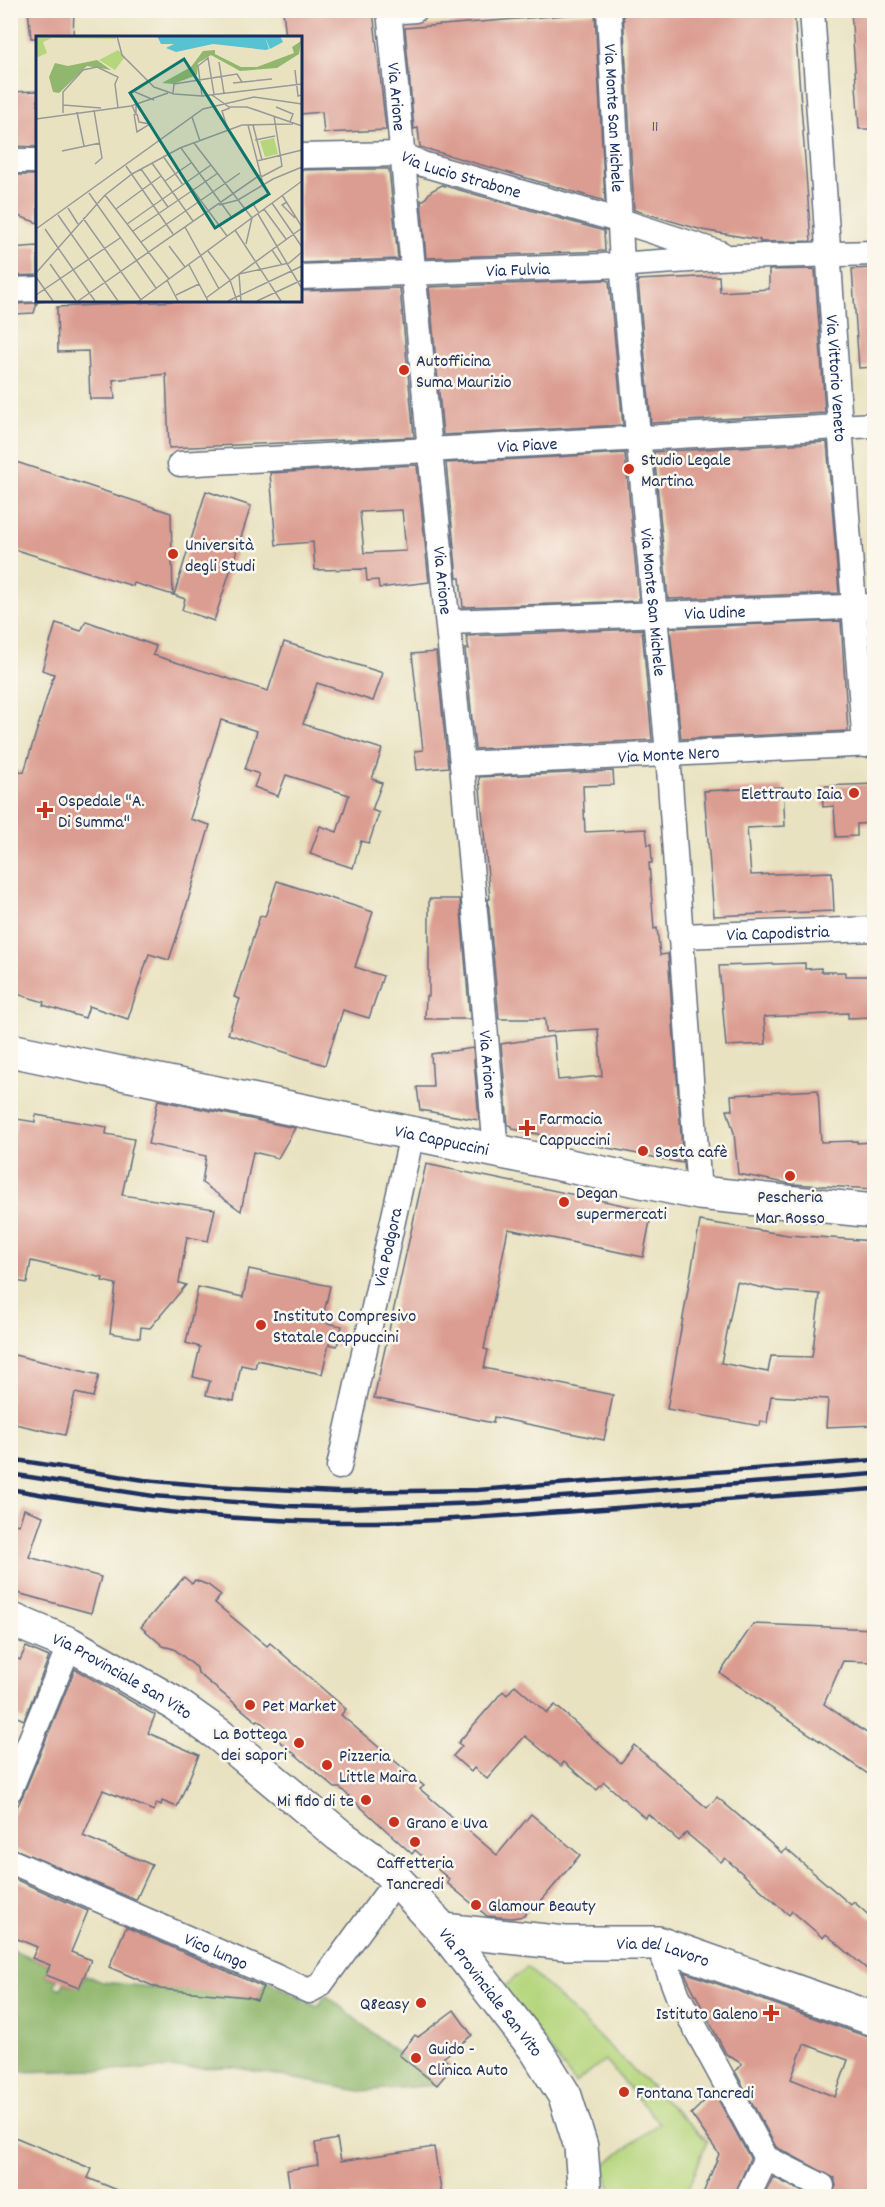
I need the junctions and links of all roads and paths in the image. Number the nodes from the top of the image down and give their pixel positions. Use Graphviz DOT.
graph roads {
  1 [pos="415,10"];
  2 [pos="609,10"];
  3 [pos="812,10"];
  4 [pos="389,11"];
  5 [pos="402,154"];
  6 [pos="302,156"];
  7 [pos="36,160"];
  8 [pos="10,161"];
  9 [pos="621,221"];
  10 [pos="874,253"];
  11 [pos="829,255"];
  12 [pos="733,257"];
  13 [pos="622,264"];
  14 [pos="413,272"];
  15 [pos="302,277"];
  16 [pos="36,289"];
  17 [pos="10,290"];
  18 [pos="874,424"];
  19 [pos="840,426"];
  20 [pos="638,437"];
  21 [pos="430,451"];
  22 [pos="180,464"];
  23 [pos="865,606"];
  24 [pos="654,614"];
  25 [pos="448,622"];
  26 [pos="870,744"];
  27 [pos="668,754"];
  28 [pos="462,764"];
  29 [pos="874,928"];
  30 [pos="680,936"];
  31 [pos="10,1050"];
  32 [pos="412,1134"];
  33 [pos="496,1151"];
  34 [pos="699,1193"];
  35 [pos="874,1211"];
  36 [pos="339,1467"];
  37 [pos="10,1618"];
  38 [pos="70,1644"];
  39 [pos="10,1790"];
  40 [pos="339,1835"];
  41 [pos="10,1861"];
  42 [pos="385,1896"];
  43 [pos="443,1930"];
  44 [pos="658,1943"];
  45 [pos="874,2019"];
  46 [pos="766,2158"];
  47 [pos="822,2186"];
  48 [pos="585,2191"];
  49 [pos="748,2196"];
  1 -- 4 [label="street"];
  2 -- 9 [label="street, Via Monte San Michele"];
  3 -- 11 [label="street, Via Vittorio Veneto"];
  4 -- 5 [label="street, Via Arione"];
  5 -- 6 [label="street, Via Lucio Strabone"];
  5 -- 9 [label="street, Via Lucio Strabone"];
  5 -- 14 [label="street, Via Arione"];
  7 -- 8 [label="street"];
  9 -- 12 [label="street, Via Fulvia"];
  9 -- 13 [label="street, Via Monte San Michele"];
  10 -- 11 [label="street, Via Fulvia"];
  11 -- 12 [label="street, Via Fulvia"];
  11 -- 19 [label="street, Via Vittorio Veneto"];
  12 -- 13 [label="street, Via Fulvia"];
  13 -- 14 [label="street, Via Fulvia"];
  13 -- 20 [label="street, Via Monte San Michele"];
  14 -- 15 [label="street, Via Fulvia"];
  14 -- 21 [label="street, Via Arione"];
  16 -- 17 [label="street"];
  18 -- 19 [label="street, Via Piave"];
  19 -- 20 [label="street, Via Piave"];
  19 -- 23 [label="street, Via Vittorio Veneto"];
  20 -- 21 [label="street, Via Piave"];
  20 -- 24 [label="street, Via Monte San Michele"];
  21 -- 22 [label="street, Via Piave"];
  21 -- 25 [label="street, Via Arione"];
  23 -- 24 [label="street, Via Udine"];
  23 -- 26 [label="street, Via Vittorio Veneto"];
  24 -- 25 [label="street, Via Udine"];
  24 -- 27 [label="street, Via Monte San Michele"];
  25 -- 28 [label="street, Via Arione"];
  26 -- 27 [label="street, Via Monte Nero"];
  27 -- 28 [label="street, Via Monte Nero"];
  27 -- 30 [label="street, Via Monte San Michele"];
  28 -- 33 [label="street, Via Arione"];
  29 -- 30 [label="street, Via Capodistria"];
  30 -- 34 [label="street, Via Monte San Michele"];
  31 -- 32 [label="street, Via Cappuccini"];
  32 -- 33 [label="street, Via Cappuccini"];
  32 -- 36 [label="street, Via Podgora"];
  33 -- 34 [label="street, Via Cappuccini"];
  34 -- 35 [label="street, Via Cappuccini"];
  37 -- 38 [label="street, Via Provinciale San Vito"];
  38 -- 39 [label="street"];
  38 -- 40 [label="street, Via Provinciale San Vito"];
  40 -- 42 [label="street, Via Provinciale San Vito"];
  40 -- 43 [label="street, Via Provinciale San Vito"];
  41 -- 42 [label="street, Vico lungo"];
  42 -- 48 [label="street, Via Provinciale San Vito"];
  43 -- 44 [label="street, Via del Lavoro"];
  43 -- 48 [label="street, Via Provinciale San Vito"];
  44 -- 45 [label="street, Via del Lavoro"];
  44 -- 46 [label="street"];
  46 -- 47 [label="street"];
  46 -- 49 [label="street"];
}
